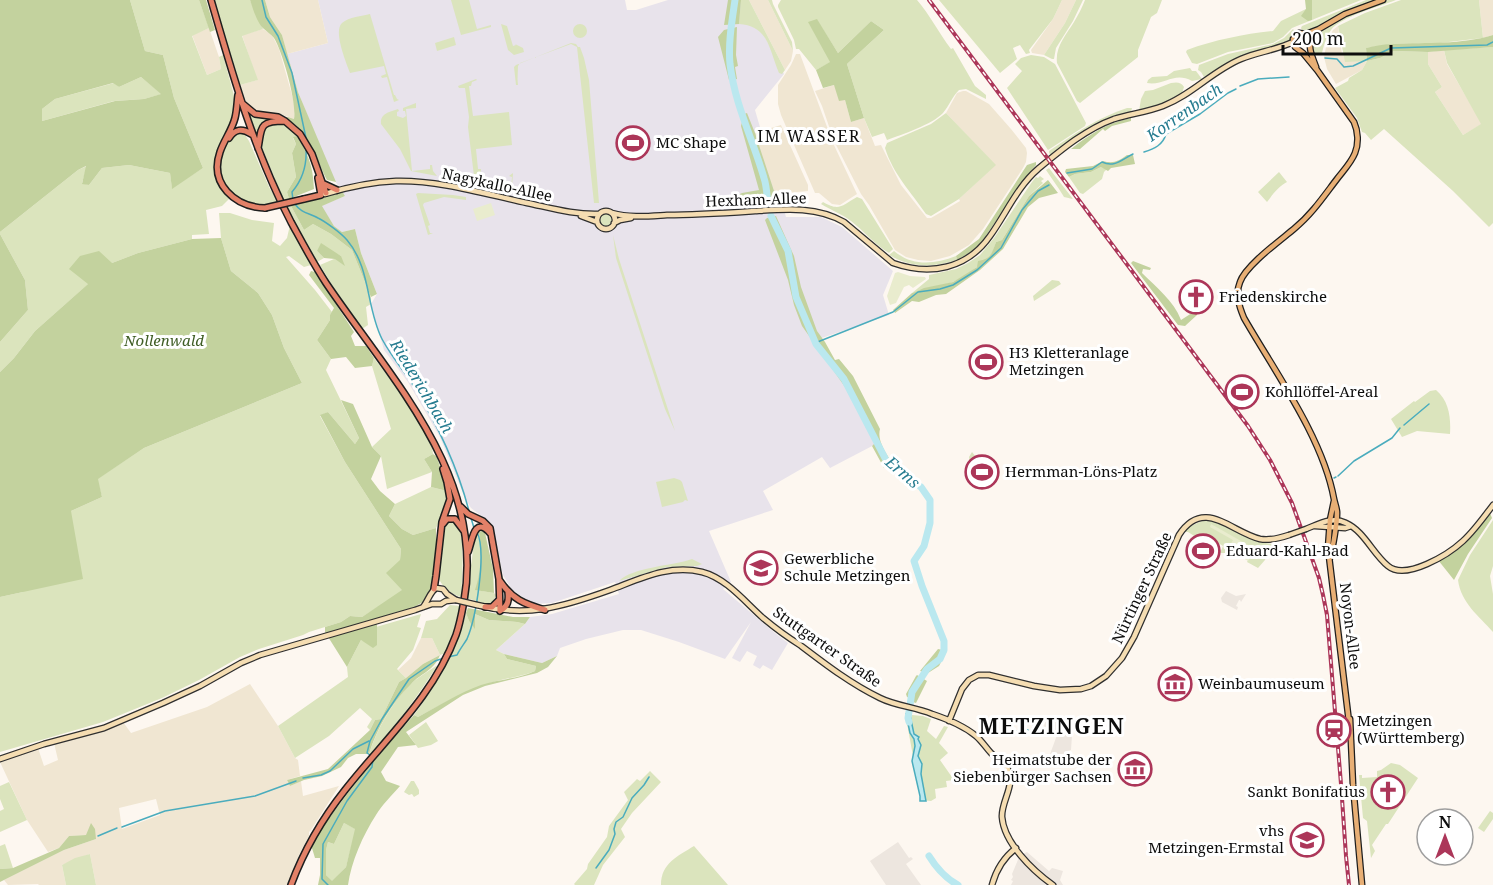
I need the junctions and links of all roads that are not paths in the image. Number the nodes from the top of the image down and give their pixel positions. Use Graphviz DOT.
graph roads {
  1 [pos="211,0"];
  2 [pos="1383,0"];
  3 [pos="1319,30"];
  4 [pos="1306,34"];
  5 [pos="1311,40"];
  6 [pos="1293,42"];
  7 [pos="1280,47"];
  8 [pos="1309,47"];
  9 [pos="1298,50"];
  10 [pos="1317,70"];
  11 [pos="238,93"];
  12 [pos="241,103"];
  13 [pos="285,121"];
  14 [pos="252,135"];
  15 [pos="223,147"];
  16 [pos="258,150"];
  17 [pos="317,171"];
  18 [pos="323,183"];
  19 [pos="337,190"];
  20 [pos="323,194"];
  21 [pos="570,212"];
  22 [pos="612,213"];
  23 [pos="599,214"];
  24 [pos="639,216"];
  25 [pos="597,222"];
  26 [pos="614,223"];
  27 [pos="440,456"];
  28 [pos="458,503"];
  29 [pos="1493,505"];
  30 [pos="1333,520"];
  31 [pos="1315,526"];
  32 [pos="1351,526"];
  33 [pos="1332,527"];
  34 [pos="441,528"];
  35 [pos="1345,528"];
  36 [pos="465,532"];
  37 [pos="491,534"];
  38 [pos="1334,537"];
  39 [pos="467,557"];
  40 [pos="1330,558"];
  41 [pos="436,576"];
  42 [pos="499,579"];
  43 [pos="441,588"];
  44 [pos="434,590"];
  45 [pos="508,592"];
  46 [pos="447,594"];
  47 [pos="431,597"];
  48 [pos="456,600"];
  49 [pos="499,600"];
  50 [pos="446,601"];
  51 [pos="435,604"];
  52 [pos="423,607"];
  53 [pos="485,607"];
  54 [pos="500,610"];
  55 [pos="545,610"];
  56 [pos="949,721"];
  57 [pos="0,759"];
  58 [pos="1016,848"];
  59 [pos="291,885"];
  60 [pos="992,885"];
  61 [pos="1053,885"];
  62 [pos="1362,885"];
  1 -- 11 [label="highway"];
  2 -- 3 [label="main road"];
  3 -- 4 [label="main road"];
  3 -- 5 [label="main road"];
  4 -- 5 [label="main road"];
  4 -- 6 [label="main road"];
  5 -- 8 [label="main road"];
  6 -- 7 [label="main road, Hexham-Allee"];
  6 -- 9 [label="main road"];
  7 -- 9 [label="main road, Hexham-Allee"];
  7 -- 24 [label="main road, Hexham-Allee"];
  8 -- 9 [label="main road"];
  8 -- 10 [label="main road"];
  9 -- 10 [label="main road"];
  10 -- 30 [label="main road"];
  11 -- 12 [label="highway"];
  11 -- 15 [label="highway"];
  12 -- 13 [label="highway"];
  12 -- 14 [label="highway"];
  13 -- 16 [label="highway"];
  13 -- 17 [label="highway"];
  14 -- 15 [label="highway"];
  14 -- 16 [label="highway"];
  15 -- 20 [label="highway, bridge"];
  16 -- 27 [label="highway"];
  17 -- 18 [label="highway"];
  17 -- 20 [label="highway"];
  18 -- 19 [label="highway"];
  18 -- 20 [label="highway"];
  19 -- 20 [label="main road, Nagykallo-Allee"];
  19 -- 21 [label="main road, Nagykallo-Allee"];
  21 -- 23 [label="main road, Nagykallo-Allee"];
  21 -- 25 [label="main road, Nagykallo-Allee"];
  22 -- 23 [label="main road"];
  22 -- 24 [label="main road, Hexham-Allee"];
  22 -- 26 [label="main road"];
  23 -- 25 [label="main road"];
  24 -- 26 [label="main road, Hexham-Allee"];
  25 -- 26 [label="main road"];
  27 -- 28 [label="highway"];
  27 -- 34 [label="highway"];
  28 -- 36 [label="highway"];
  28 -- 37 [label="highway"];
  29 -- 32 [label="main road"];
  30 -- 31 [label="main road, Nürtinger Straße"];
  30 -- 32 [label="main road"];
  30 -- 33 [label="main road"];
  31 -- 33 [label="main road, Nürtinger Straße"];
  31 -- 56 [label="main road, Nürtinger Straße, bridge"];
  32 -- 35 [label="main road"];
  33 -- 35 [label="main road, Nürtinger Straße"];
  33 -- 38 [label="main road, Noyon-Allee"];
  33 -- 40 [label="main road, Noyon-Allee"];
  34 -- 36 [label="highway"];
  34 -- 41 [label="highway"];
  35 -- 38 [label="main road"];
  36 -- 39 [label="highway"];
  37 -- 39 [label="highway"];
  37 -- 42 [label="highway"];
  38 -- 40 [label="main road, Noyon-Allee"];
  39 -- 59 [label="highway"];
  40 -- 62 [label="main road, Noyon-Allee"];
  41 -- 43 [label="highway"];
  41 -- 44 [label="highway"];
  42 -- 45 [label="highway"];
  42 -- 49 [label="highway"];
  43 -- 44 [label="main road"];
  43 -- 46 [label="main road"];
  44 -- 47 [label="main road"];
  45 -- 54 [label="highway"];
  45 -- 55 [label="highway"];
  46 -- 48 [label="main road"];
  46 -- 50 [label="main road"];
  47 -- 51 [label="main road"];
  47 -- 52 [label="main road"];
  48 -- 50 [label="main road"];
  48 -- 53 [label="main road, bridge"];
  49 -- 53 [label="highway"];
  49 -- 54 [label="highway"];
  50 -- 51 [label="main road"];
  51 -- 52 [label="main road"];
  52 -- 57 [label="main road"];
  53 -- 54 [label="main road"];
  54 -- 55 [label="main road"];
  55 -- 56 [label="main road, Stuttgarter Straße"];
  56 -- 58 [label="main road, Stuttgarter Straße"];
  58 -- 60 [label="main road"];
  58 -- 61 [label="main road"];
}
